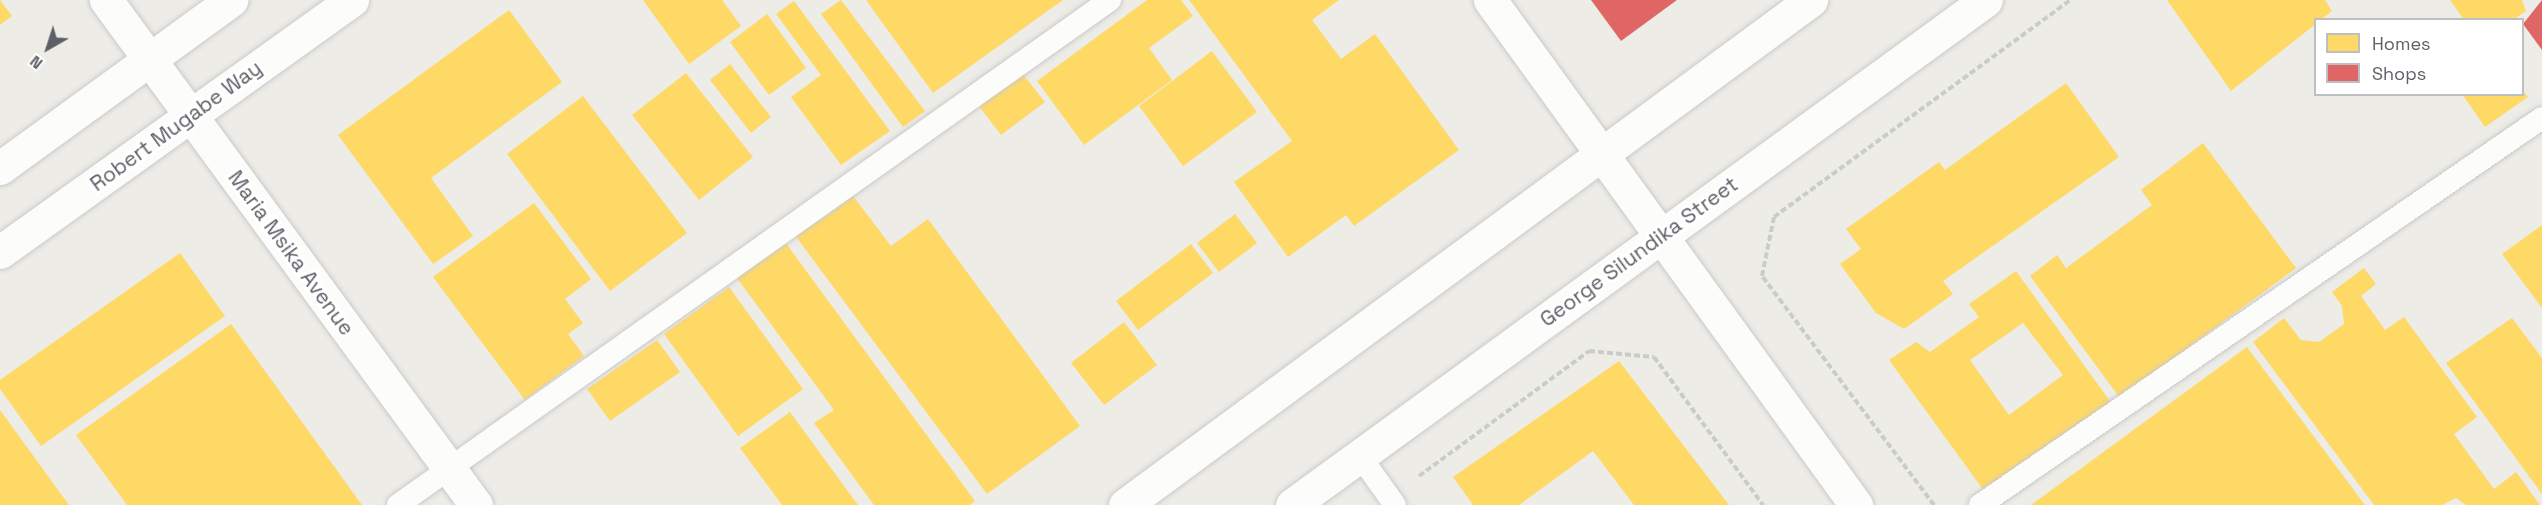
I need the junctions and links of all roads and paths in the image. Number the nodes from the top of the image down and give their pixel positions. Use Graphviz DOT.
graph roads {
  1 [pos="106,0"];
  2 [pos="231,0"];
  3 [pos="352,0"];
  4 [pos="1110,0"];
  5 [pos="1490,0"];
  6 [pos="1811,0"];
  7 [pos="1986,0"];
  8 [pos="2070,0"];
  9 [pos="150,59"];
  10 [pos="191,116"];
  11 [pos="2542,118"];
  12 [pos="1600,152"];
  13 [pos="0,168"];
  14 [pos="1661,235"];
  15 [pos="0,252"];
  16 [pos="1360,456"];
  17 [pos="449,468"];
  18 [pos="1392,501"];
  19 [pos="398,505"];
  20 [pos="476,505"];
  21 [pos="1125,505"];
  22 [pos="1292,505"];
  23 [pos="1763,505"];
  24 [pos="1856,505"];
  25 [pos="1934,505"];
  26 [pos="1980,505"];
  1 -- 9 [label="street, Maria Msika Avenue"];
  2 -- 9 [label="street"];
  3 -- 10 [label="street, Robert Mugabe Way"];
  4 -- 17 [label="lane"];
  5 -- 12 [label="street"];
  6 -- 12 [label="street"];
  7 -- 14 [label="street, George Silundika Street"];
  8 -- 25 [label="path"];
  9 -- 10 [label="street, Maria Msika Avenue"];
  9 -- 13 [label="street"];
  10 -- 15 [label="street, Robert Mugabe Way"];
  10 -- 17 [label="street, Maria Msika Avenue"];
  11 -- 26 [label="lane"];
  12 -- 14 [label="street"];
  12 -- 21 [label="street"];
  14 -- 16 [label="street, George Silundika Street"];
  14 -- 24 [label="street"];
  16 -- 18 [label="lane"];
  16 -- 22 [label="street, George Silundika Street"];
  17 -- 19 [label="lane"];
  17 -- 20 [label="street, Maria Msika Avenue"];
  18 -- 23 [label="path"];
}
